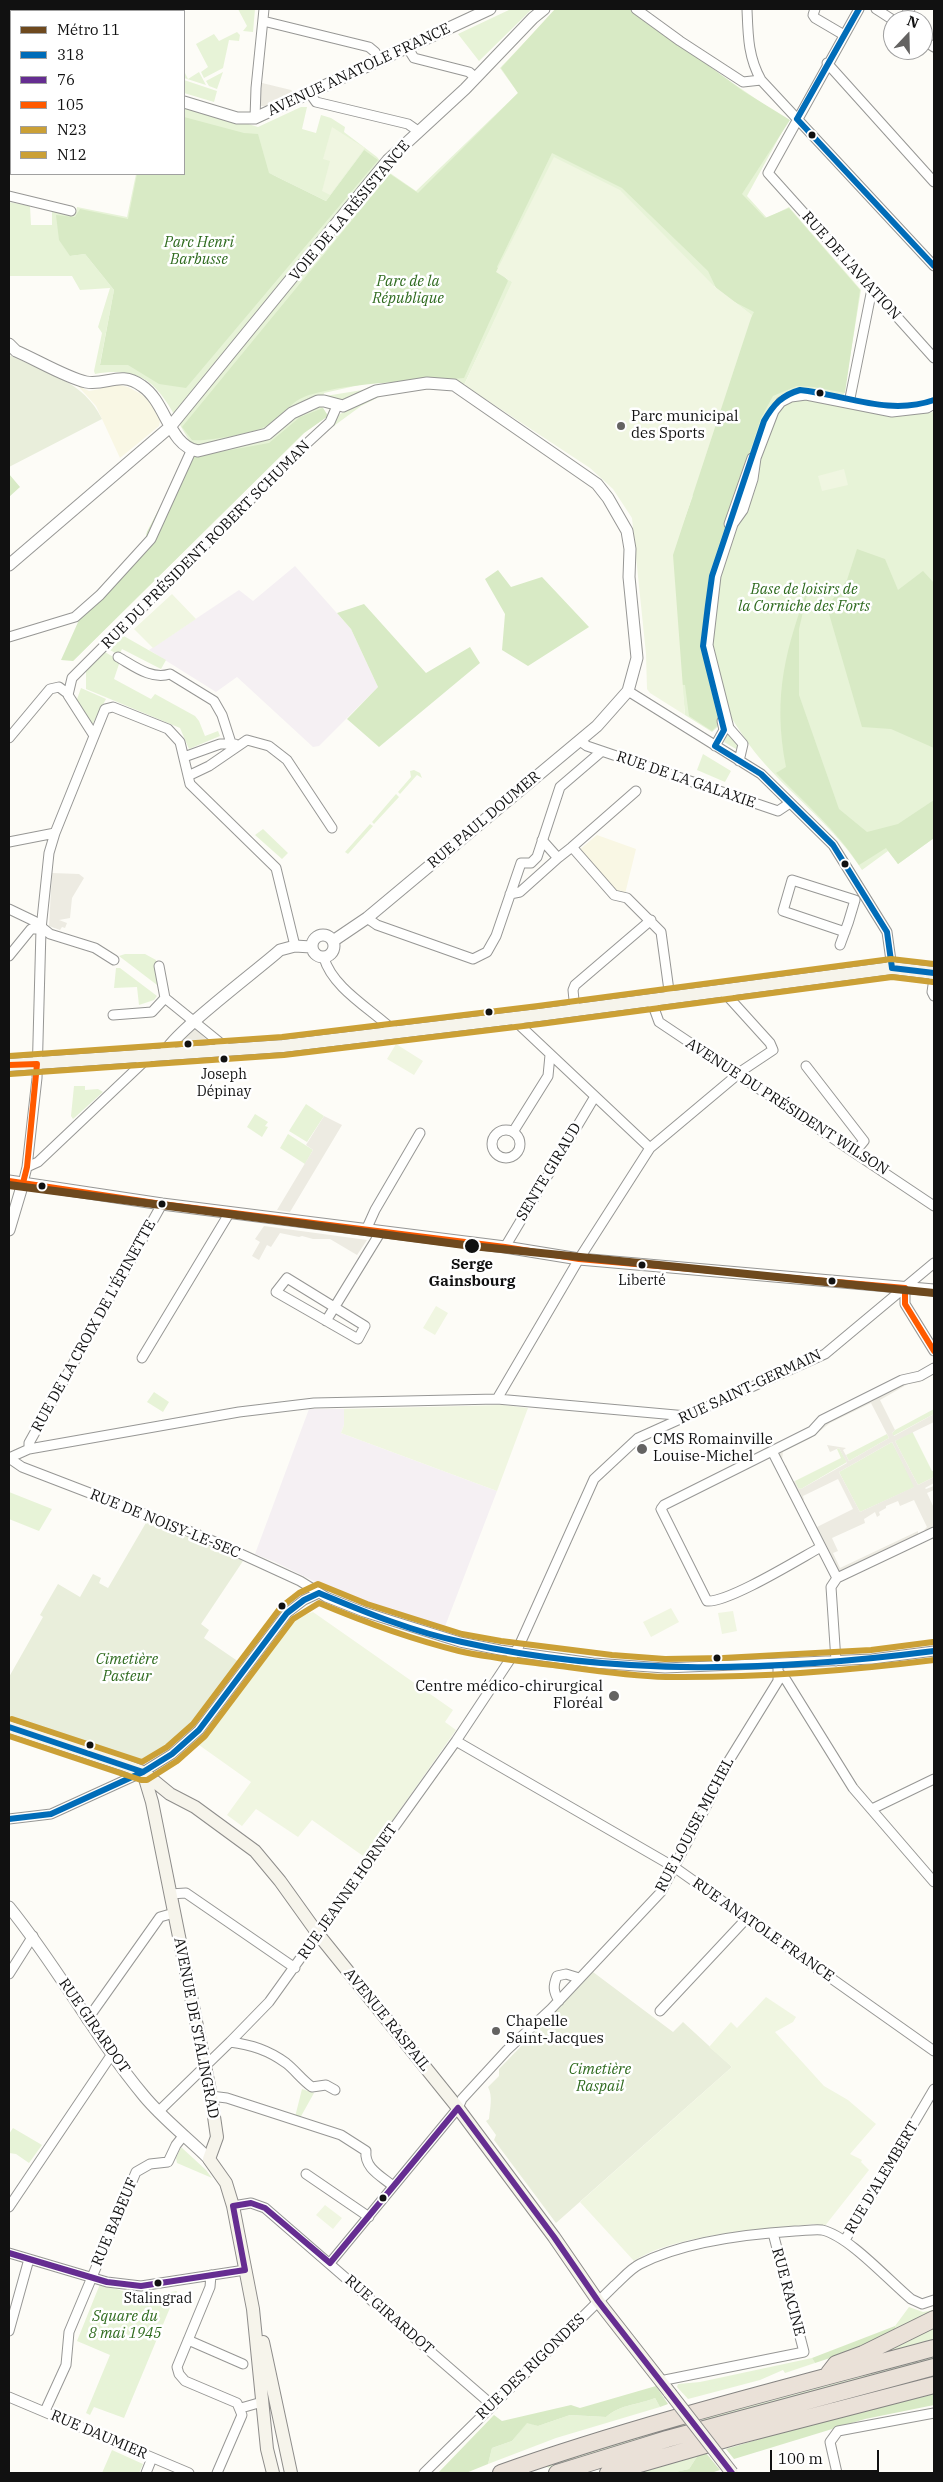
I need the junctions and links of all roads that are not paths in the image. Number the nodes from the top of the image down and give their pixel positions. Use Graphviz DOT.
graph roads {
  1 [pos="264,9"];
  2 [pos="490,9"];
  3 [pos="544,9"];
  4 [pos="636,9"];
  5 [pos="747,9"];
  6 [pos="859,9"];
  7 [pos="473,12"];
  8 [pos="814,12"];
  9 [pos="263,21"];
  10 [pos="844,35"];
  11 [pos="407,47"];
  12 [pos="10,50"];
  13 [pos="380,61"];
  14 [pos="827,64"];
  15 [pos="9,72"];
  16 [pos="476,78"];
  17 [pos="761,80"];
  18 [pos="309,92"];
  19 [pos="185,102"];
  20 [pos="255,118"];
  21 [pos="797,119"];
  22 [pos="418,131"];
  23 [pos="934,182"];
  24 [pos="9,196"];
  25 [pos="71,211"];
  26 [pos="934,266"];
  27 [pos="872,289"];
  28 [pos="9,344"];
  29 [pos="934,358"];
  30 [pos="934,400"];
  31 [pos="849,401"];
  32 [pos="934,404"];
  33 [pos="337,406"];
  34 [pos="170,427"];
  35 [pos="192,449"];
  36 [pos="9,565"];
  37 [pos="9,637"];
  38 [pos="118,657"];
  39 [pos="628,691"];
  40 [pos="67,692"];
  41 [pos="727,729"];
  42 [pos="93,734"];
  43 [pos="9,738"];
  44 [pos="580,741"];
  45 [pos="244,742"];
  46 [pos="231,743"];
  47 [pos="715,746"];
  48 [pos="602,751"];
  49 [pos="184,757"];
  50 [pos="739,761"];
  51 [pos="188,776"];
  52 [pos="636,791"];
  53 [pos="790,803"];
  54 [pos="332,828"];
  55 [pos="55,833"];
  56 [pos="542,840"];
  57 [pos="9,842"];
  58 [pos="572,846"];
  59 [pos="558,858"];
  60 [pos="510,894"];
  61 [pos="864,894"];
  62 [pos="855,900"];
  63 [pos="9,909"];
  64 [pos="367,918"];
  65 [pos="651,920"];
  66 [pos="41,929"];
  67 [pos="845,932"];
  68 [pos="333,941"];
  69 [pos="840,945"];
  70 [pos="295,946"];
  71 [pos="311,947"];
  72 [pos="9,956"];
  73 [pos="324,958"];
  74 [pos="114,960"];
  75 [pos="159,966"];
  76 [pos="892,968"];
  77 [pos="934,973"];
  78 [pos="934,978"];
  79 [pos="722,990"];
  80 [pos="934,996"];
  81 [pos="165,998"];
  82 [pos="670,998"];
  83 [pos="651,1000"];
  84 [pos="575,1010"];
  85 [pos="113,1015"];
  86 [pos="512,1018"];
  87 [pos="194,1022"];
  88 [pos="396,1032"];
  89 [pos="229,1050"];
  90 [pos="164,1054"];
  91 [pos="151,1055"];
  92 [pos="550,1055"];
  93 [pos="37,1064"];
  94 [pos="9,1065"];
  95 [pos="806,1066"];
  96 [pos="567,1072"];
  97 [pos="737,1075"];
  98 [pos="548,1076"];
  99 [pos="594,1098"];
  100 [pos="513,1132"];
  101 [pos="420,1133"];
  102 [pos="650,1148"];
  103 [pos="855,1152"];
  104 [pos="27,1167"];
  105 [pos="9,1181"];
  106 [pos="23,1183"];
  107 [pos="162,1204"];
  108 [pos="934,1206"];
  109 [pos="230,1212"];
  110 [pos="9,1230"];
  111 [pos="366,1230"];
  112 [pos="380,1233"];
  113 [pos="505,1247"];
  114 [pos="578,1259"];
  115 [pos="934,1263"];
  116 [pos="904,1288"];
  117 [pos="934,1290"];
  118 [pos="334,1308"];
  119 [pos="326,1321"];
  120 [pos="934,1352"];
  121 [pos="142,1358"];
  122 [pos="934,1368"];
  123 [pos="496,1399"];
  124 [pos="687,1416"];
  125 [pos="29,1449"];
  126 [pos="772,1451"];
  127 [pos="9,1458"];
  128 [pos="934,1533"];
  129 [pos="821,1548"];
  130 [pos="837,1578"];
  131 [pos="318,1593"];
  132 [pos="934,1651"];
  133 [pos="515,1652"];
  134 [pos="836,1661"];
  135 [pos="778,1669"];
  136 [pos="9,1727"];
  137 [pos="456,1741"];
  138 [pos="143,1772"];
  139 [pos="934,1779"];
  140 [pos="872,1808"];
  141 [pos="9,1819"];
  142 [pos="674,1867"];
  143 [pos="934,1882"];
  144 [pos="170,1894"];
  145 [pos="9,1907"];
  146 [pos="174,1913"];
  147 [pos="747,1918"];
  148 [pos="318,1934"];
  149 [pos="33,1936"];
  150 [pos="295,1968"];
  151 [pos="9,1974"];
  152 [pos="579,1978"];
  153 [pos="559,2000"];
  154 [pos="660,2011"];
  155 [pos="87,2020"];
  156 [pos="230,2042"];
  157 [pos="934,2051"];
  158 [pos="112,2054"];
  159 [pos="206,2066"];
  160 [pos="934,2089"];
  161 [pos="335,2090"];
  162 [pos="211,2096"];
  163 [pos="458,2108"];
  164 [pos="158,2112"];
  165 [pos="184,2135"];
  166 [pos="210,2159"];
  167 [pos="306,2174"];
  168 [pos="393,2186"];
  169 [pos="233,2206"];
  170 [pos="9,2207"];
  171 [pos="368,2217"];
  172 [pos="773,2233"];
  173 [pos="845,2240"];
  174 [pos="9,2253"];
  175 [pos="30,2259"];
  176 [pos="330,2264"];
  177 [pos="245,2270"];
  178 [pos="211,2275"];
  179 [pos="92,2278"];
  180 [pos="934,2300"];
  181 [pos="598,2301"];
  182 [pos="253,2309"];
  183 [pos="934,2319"];
  184 [pos="9,2331"];
  185 [pos="188,2340"];
  186 [pos="934,2348"];
  187 [pos="243,2364"];
  188 [pos="934,2367"];
  189 [pos="826,2377"];
  190 [pos="934,2380"];
  191 [pos="660,2381"];
  192 [pos="934,2385"];
  193 [pos="909,2390"];
  194 [pos="9,2397"];
  195 [pos="262,2402"];
  196 [pos="492,2405"];
  197 [pos="241,2408"];
  198 [pos="45,2411"];
  199 [pos="934,2413"];
  200 [pos="152,2458"];
  201 [pos="146,2473"];
  202 [pos="189,2473"];
  203 [pos="217,2473"];
  204 [pos="273,2473"];
  205 [pos="291,2473"];
  206 [pos="424,2473"];
  207 [pos="501,2473"];
  208 [pos="557,2473"];
  209 [pos="608,2473"];
  210 [pos="732,2473"];
  211 [pos="837,2473"];
  1 -- 9 [label="street"];
  2 -- 7 [label="street, AVENUE ANATOLE FRANCE"];
  3 -- 16 [label="street, VOIE DE LA RÉSISTANCE"];
  4 -- 17 [label="street"];
  5 -- 17 [label="street"];
  6 -- 10 [label="street"];
  7 -- 11 [label="street, AVENUE ANATOLE FRANCE"];
  8 -- 10 [label="street"];
  9 -- 13 [label="street"];
  9 -- 20 [label="street"];
  10 -- 14 [label="street"];
  11 -- 13 [label="street, AVENUE ANATOLE FRANCE"];
  11 -- 16 [label="street"];
  12 -- 15 [label="street"];
  13 -- 18 [label="street, AVENUE ANATOLE FRANCE"];
  14 -- 21 [label="street"];
  14 -- 23 [label="street"];
  16 -- 22 [label="street, VOIE DE LA RÉSISTANCE"];
  17 -- 21 [label="street"];
  18 -- 20 [label="street, AVENUE ANATOLE FRANCE"];
  18 -- 22 [label="street"];
  19 -- 20 [label="street"];
  21 -- 26 [label="street"];
  21 -- 27 [label="street, RUE DE L'AVIATION"];
  22 -- 34 [label="street, VOIE DE LA RÉSISTANCE"];
  24 -- 25 [label="street"];
  27 -- 29 [label="street, RUE DE L'AVIATION"];
  27 -- 31 [label="street"];
  28 -- 34 [label="street"];
  30 -- 31 [label="street"];
  31 -- 32 [label="street"];
  31 -- 41 [label="street"];
  33 -- 35 [label="street"];
  33 -- 39 [label="street"];
  33 -- 40 [label="street, RUE DU PRÉSIDENT ROBERT SCHUMAN"];
  34 -- 35 [label="street"];
  34 -- 36 [label="street, VOIE DE LA RÉSISTANCE"];
  35 -- 37 [label="street"];
  38 -- 46 [label="street"];
  39 -- 44 [label="street, RUE PAUL DOUMER"];
  39 -- 47 [label="street"];
  40 -- 42 [label="street"];
  40 -- 43 [label="street"];
  41 -- 47 [label="street"];
  41 -- 50 [label="street"];
  42 -- 49 [label="street"];
  42 -- 55 [label="street"];
  44 -- 48 [label="street, RUE DE LA GALAXIE"];
  44 -- 64 [label="street, RUE PAUL DOUMER"];
  45 -- 46 [label="street"];
  45 -- 51 [label="street"];
  45 -- 54 [label="street"];
  46 -- 49 [label="street"];
  47 -- 50 [label="street"];
  48 -- 53 [label="street, RUE DE LA GALAXIE"];
  48 -- 56 [label="street"];
  49 -- 51 [label="street"];
  50 -- 53 [label="street"];
  51 -- 70 [label="street"];
  52 -- 58 [label="street"];
  53 -- 61 [label="street"];
  55 -- 57 [label="street"];
  55 -- 66 [label="street"];
  56 -- 59 [label="street"];
  56 -- 60 [label="street"];
  58 -- 59 [label="street"];
  58 -- 65 [label="street"];
  59 -- 60 [label="street"];
  60 -- 64 [label="street"];
  61 -- 62 [label="street"];
  61 -- 76 [label="street"];
  62 -- 67 [label="street"];
  62 -- 67 [label="street"];
  63 -- 66 [label="street"];
  64 -- 68 [label="street, RUE PAUL DOUMER"];
  65 -- 82 [label="street"];
  65 -- 84 [label="street"];
  66 -- 72 [label="street"];
  66 -- 74 [label="street"];
  66 -- 93 [label="street"];
  67 -- 69 [label="street"];
  68 -- 71 [label="street"];
  68 -- 73 [label="street"];
  70 -- 71 [label="street"];
  70 -- 87 [label="street"];
  71 -- 73 [label="street"];
  73 -- 88 [label="street"];
  75 -- 81 [label="street"];
  76 -- 77 [label="main road"];
  76 -- 79 [label="main road"];
  78 -- 80 [label="street"];
  79 -- 82 [label="main road"];
  79 -- 97 [label="street"];
  81 -- 85 [label="street"];
  81 -- 87 [label="street"];
  82 -- 83 [label="main road"];
  83 -- 84 [label="main road"];
  83 -- 97 [label="street, AVENUE DU PRÉSIDENT WILSON"];
  84 -- 86 [label="main road"];
  86 -- 88 [label="main road"];
  86 -- 92 [label="street"];
  87 -- 89 [label="street"];
  87 -- 90 [label="street"];
  88 -- 89 [label="main road"];
  89 -- 90 [label="main road"];
  90 -- 91 [label="main road"];
  91 -- 93 [label="main road"];
  91 -- 104 [label="street"];
  92 -- 96 [label="street"];
  92 -- 98 [label="street"];
  93 -- 94 [label="main road"];
  93 -- 104 [label="street"];
  95 -- 103 [label="street"];
  96 -- 98 [label="street"];
  96 -- 99 [label="street"];
  97 -- 102 [label="street"];
  97 -- 103 [label="street, AVENUE DU PRÉSIDENT WILSON"];
  98 -- 100 [label="street"];
  99 -- 102 [label="street"];
  99 -- 113 [label="street, SENTE GIRAUD"];
  101 -- 111 [label="street"];
  102 -- 114 [label="street"];
  103 -- 108 [label="street, AVENUE DU PRÉSIDENT WILSON"];
  104 -- 106 [label="street"];
  105 -- 106 [label="street"];
  106 -- 107 [label="street"];
  106 -- 110 [label="street"];
  107 -- 109 [label="street"];
  107 -- 125 [label="street, RUE DE LA CROIX DE L'ÉPINETTE"];
  109 -- 111 [label="street"];
  109 -- 121 [label="street"];
  111 -- 112 [label="street"];
  112 -- 113 [label="street"];
  112 -- 118 [label="street"];
  113 -- 114 [label="street"];
  114 -- 116 [label="street"];
  114 -- 123 [label="street"];
  115 -- 116 [label="street, RUE SAINT-GERMAIN"];
  116 -- 117 [label="street"];
  116 -- 120 [label="street"];
  116 -- 124 [label="street, RUE SAINT-GERMAIN"];
  118 -- 119 [label="street"];
  118 -- 119 [label="street"];
  118 -- 119 [label="street"];
  122 -- 126 [label="street"];
  123 -- 124 [label="street"];
  123 -- 125 [label="street"];
  124 -- 133 [label="street, RUE SAINT-GERMAIN"];
  125 -- 127 [label="street"];
  126 -- 129 [label="street"];
  126 -- 129 [label="street"];
  127 -- 131 [label="street, RUE DE NOISY-LE-SEC"];
  128 -- 130 [label="street"];
  129 -- 130 [label="street"];
  130 -- 134 [label="street"];
  131 -- 133 [label="street, RUE DE NOISY-LE-SEC"];
  131 -- 138 [label="street"];
  132 -- 134 [label="street, RUE DE NOISY-LE-SEC"];
  133 -- 135 [label="street, RUE DE NOISY-LE-SEC"];
  133 -- 137 [label="street, RUE JEANNE HORNET"];
  134 -- 135 [label="street, RUE DE NOISY-LE-SEC"];
  135 -- 140 [label="street"];
  135 -- 142 [label="street, RUE LOUISE MICHEL"];
  136 -- 138 [label="main road, AVENUE RASPAIL"];
  137 -- 142 [label="street, RUE ANATOLE FRANCE"];
  137 -- 148 [label="street, RUE JEANNE HORNET"];
  138 -- 141 [label="street"];
  138 -- 144 [label="main road, AVENUE DE STALINGRAD"];
  138 -- 148 [label="main road, AVENUE RASPAIL"];
  139 -- 140 [label="street"];
  140 -- 143 [label="street"];
  142 -- 147 [label="street, RUE ANATOLE FRANCE"];
  142 -- 152 [label="street, RUE LOUISE MICHEL"];
  144 -- 146 [label="main road, AVENUE DE STALINGRAD"];
  144 -- 150 [label="street"];
  145 -- 149 [label="street, RUE GIRARDOT"];
  146 -- 155 [label="street"];
  146 -- 159 [label="main road, AVENUE DE STALINGRAD"];
  147 -- 154 [label="street"];
  147 -- 157 [label="street, RUE ANATOLE FRANCE"];
  148 -- 150 [label="street, RUE JEANNE HORNET"];
  148 -- 163 [label="main road, AVENUE RASPAIL"];
  149 -- 151 [label="street"];
  149 -- 155 [label="street, RUE GIRARDOT"];
  150 -- 156 [label="street, RUE JEANNE HORNET"];
  152 -- 153 [label="street, RUE LOUISE MICHEL"];
  152 -- 153 [label="street"];
  153 -- 163 [label="street, RUE LOUISE MICHEL"];
  155 -- 158 [label="street, RUE GIRARDOT"];
  156 -- 159 [label="street, RUE JEANNE HORNET"];
  156 -- 161 [label="street"];
  158 -- 164 [label="street, RUE GIRARDOT"];
  158 -- 170 [label="street"];
  159 -- 162 [label="main road, AVENUE DE STALINGRAD"];
  159 -- 164 [label="street, RUE JEANNE HORNET"];
  160 -- 173 [label="street, RUE D'ALEMBERT"];
  162 -- 166 [label="main road, AVENUE DE STALINGRAD"];
  162 -- 168 [label="street"];
  163 -- 168 [label="street, RUE LOUISE MICHEL"];
  163 -- 181 [label="main road, AVENUE RASPAIL"];
  164 -- 165 [label="street, RUE GIRARDOT"];
  165 -- 166 [label="street, RUE GIRARDOT"];
  165 -- 179 [label="street, RUE BABEUF"];
  166 -- 169 [label="main road"];
  167 -- 171 [label="street"];
  168 -- 171 [label="street, RUE LOUISE MICHEL"];
  169 -- 176 [label="street, RUE GIRARDOT"];
  169 -- 177 [label="main road"];
  171 -- 176 [label="street, RUE LOUISE MICHEL"];
  172 -- 173 [label="street, RUE DES RIGONDES"];
  172 -- 181 [label="street, RUE DES RIGONDES"];
  172 -- 191 [label="street, RUE RACINE"];
  173 -- 180 [label="street, RUE DES RIGONDES"];
  174 -- 175 [label="street"];
  175 -- 179 [label="street"];
  175 -- 184 [label="street"];
  176 -- 196 [label="street, RUE GIRARDOT"];
  177 -- 178 [label="street"];
  177 -- 182 [label="main road"];
  178 -- 179 [label="street"];
  178 -- 185 [label="street"];
  179 -- 198 [label="street"];
  181 -- 191 [label="main road, AVENUE RASPAIL"];
  181 -- 196 [label="street, RUE DES RIGONDES"];
  182 -- 195 [label="main road"];
  182 -- 205 [label="main road"];
  183 -- 189 [label="highway"];
  185 -- 187 [label="street"];
  185 -- 197 [label="street"];
  186 -- 189 [label="highway"];
  188 -- 208 [label="highway"];
  189 -- 207 [label="highway"];
  190 -- 193 [label="highway"];
  191 -- 210 [label="main road, AVENUE RASPAIL, bridge"];
  192 -- 193 [label="highway"];
  193 -- 209 [label="highway"];
  194 -- 198 [label="street, RUE DAUMIER"];
  195 -- 197 [label="street"];
  195 -- 204 [label="main road"];
  196 -- 206 [label="street, RUE DES RIGONDES"];
  197 -- 203 [label="street"];
  198 -- 200 [label="street, RUE DAUMIER"];
  199 -- 211 [label="street"];
  200 -- 201 [label="street"];
  200 -- 202 [label="street, RUE DAUMIER"];
}
